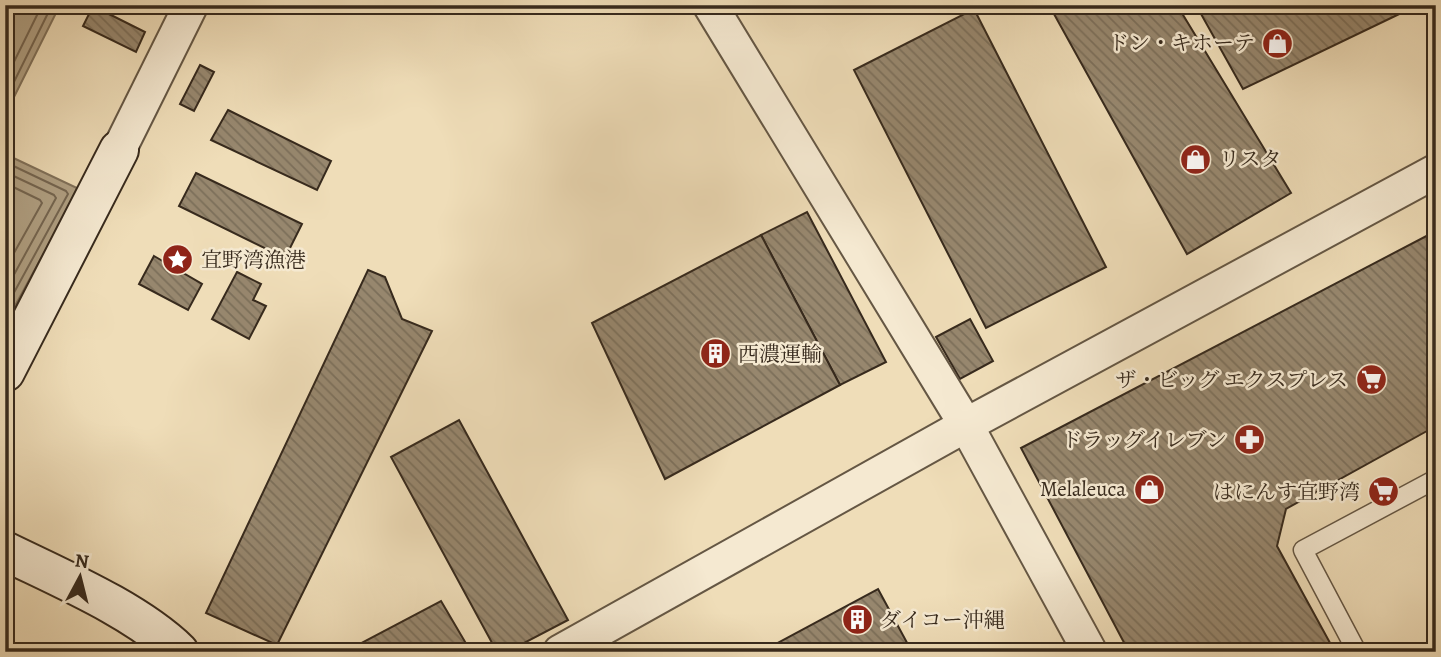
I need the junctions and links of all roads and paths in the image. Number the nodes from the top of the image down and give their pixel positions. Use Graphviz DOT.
graph roads {
  1 [pos="191,5"];
  2 [pos="709,5"];
  3 [pos="119,150"];
  4 [pos="1436,171"];
  5 [pos="5,372"];
  6 [pos="966,425"];
  7 [pos="1436,479"];
  8 [pos="5,551"];
  9 [pos="164,646"];
  10 [pos="560,652"];
  11 [pos="1090,652"];
  12 [pos="1357,652"];
  1 -- 3 [label="street"];
  2 -- 6 [label="street"];
  3 -- 5 [label="street"];
  4 -- 6 [label="street"];
  6 -- 10 [label="street"];
  6 -- 11 [label="street"];
  7 -- 12 [label="lane"];
  8 -- 9 [label="street"];
}
